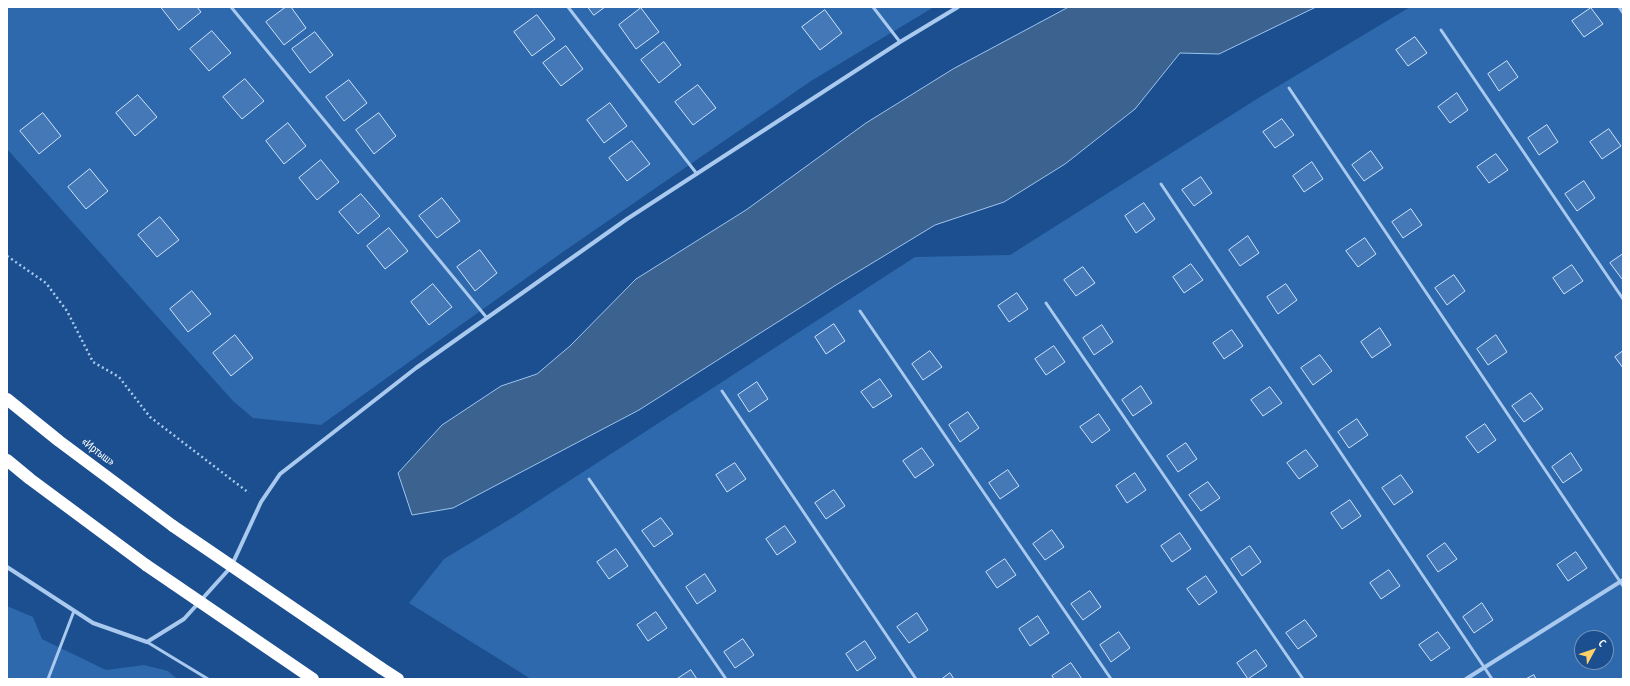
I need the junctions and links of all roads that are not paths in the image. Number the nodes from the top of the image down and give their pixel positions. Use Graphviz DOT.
graph roads {
  1 [pos="230,7"];
  2 [pos="568,7"];
  3 [pos="872,7"];
  4 [pos="958,7"];
  5 [pos="1619,7"];
  6 [pos="1623,13"];
  7 [pos="1441,30"];
  8 [pos="900,42"];
  9 [pos="1290,88"];
  10 [pos="697,174"];
  11 [pos="1162,184"];
  12 [pos="1623,299"];
  13 [pos="1046,304"];
  14 [pos="860,311"];
  15 [pos="487,318"];
  16 [pos="722,391"];
  17 [pos="7,399"];
  18 [pos="7,460"];
  19 [pos="589,479"];
  20 [pos="7,567"];
  21 [pos="1622,581"];
  22 [pos="1623,586"];
  23 [pos="74,611"];
  24 [pos="147,642"];
  25 [pos="1484,668"];
  26 [pos="48,679"];
  27 [pos="208,679"];
  28 [pos="312,679"];
  29 [pos="398,679"];
  30 [pos="726,679"];
  31 [pos="916,679"];
  32 [pos="1111,679"];
  33 [pos="1303,679"];
  34 [pos="1466,679"];
  35 [pos="1492,679"];
  1 -- 15 [label="lane"];
  2 -- 10 [label="lane"];
  3 -- 8 [label="lane"];
  4 -- 8 [label="street"];
  5 -- 6 [label="lane"];
  7 -- 12 [label="lane"];
  8 -- 10 [label="street"];
  9 -- 21 [label="lane"];
  10 -- 15 [label="street"];
  11 -- 25 [label="lane"];
  13 -- 33 [label="lane"];
  14 -- 32 [label="lane"];
  15 -- 24 [label="street"];
  16 -- 31 [label="lane"];
  17 -- 29 [label="highway, «Иртыш», bridge"];
  18 -- 28 [label="highway, bridge"];
  19 -- 30 [label="lane"];
  20 -- 23 [label="street"];
  21 -- 22 [label="lane"];
  21 -- 25 [label="street"];
  23 -- 24 [label="street"];
  23 -- 26 [label="lane"];
  24 -- 27 [label="lane"];
  25 -- 34 [label="street"];
  25 -- 35 [label="lane"];
}
